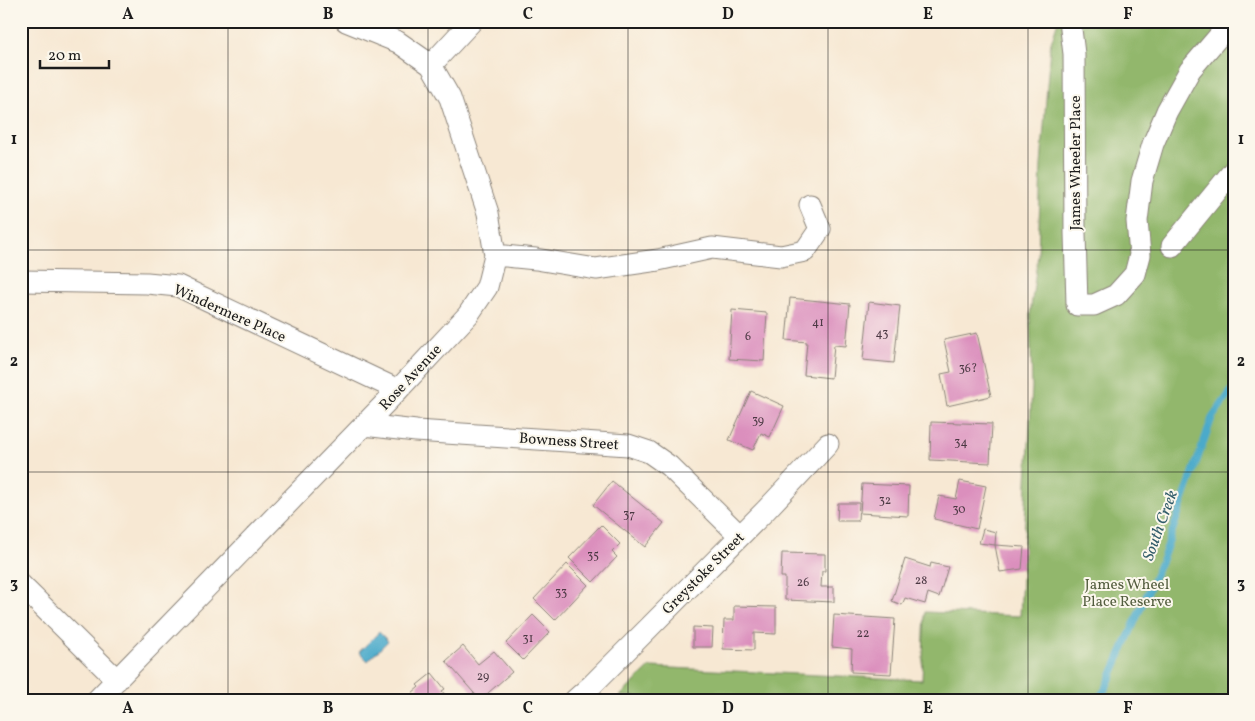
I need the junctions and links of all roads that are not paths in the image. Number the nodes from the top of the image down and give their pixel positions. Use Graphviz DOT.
graph roads {
  1 [pos="346,21"];
  2 [pos="472,21"];
  3 [pos="1070,21"];
  4 [pos="1232,21"];
  5 [pos="431,65"];
  6 [pos="1234,170"];
  7 [pos="810,205"];
  8 [pos="1172,246"];
  9 [pos="495,255"];
  10 [pos="21,280"];
  11 [pos="398,390"];
  12 [pos="364,425"];
  13 [pos="828,444"];
  14 [pos="740,536"];
  15 [pos="21,585"];
  16 [pos="117,680"];
  17 [pos="97,700"];
  18 [pos="575,700"];
  1 -- 5 [label="street, Rose Avenue"];
  2 -- 5 [label="street"];
  3 -- 4 [label="street, James Wheeler Place"];
  5 -- 9 [label="street, Rose Avenue"];
  6 -- 8 [label="street"];
  7 -- 9 [label="street"];
  9 -- 11 [label="street, Rose Avenue"];
  10 -- 11 [label="street, Windermere Place"];
  11 -- 12 [label="street, Rose Avenue"];
  12 -- 14 [label="street, Bowness Street"];
  12 -- 16 [label="street, Rose Avenue"];
  13 -- 14 [label="street, Greystoke Street"];
  14 -- 18 [label="street, Greystoke Street"];
  15 -- 16 [label="street"];
  16 -- 17 [label="street, Rose Avenue"];
}
